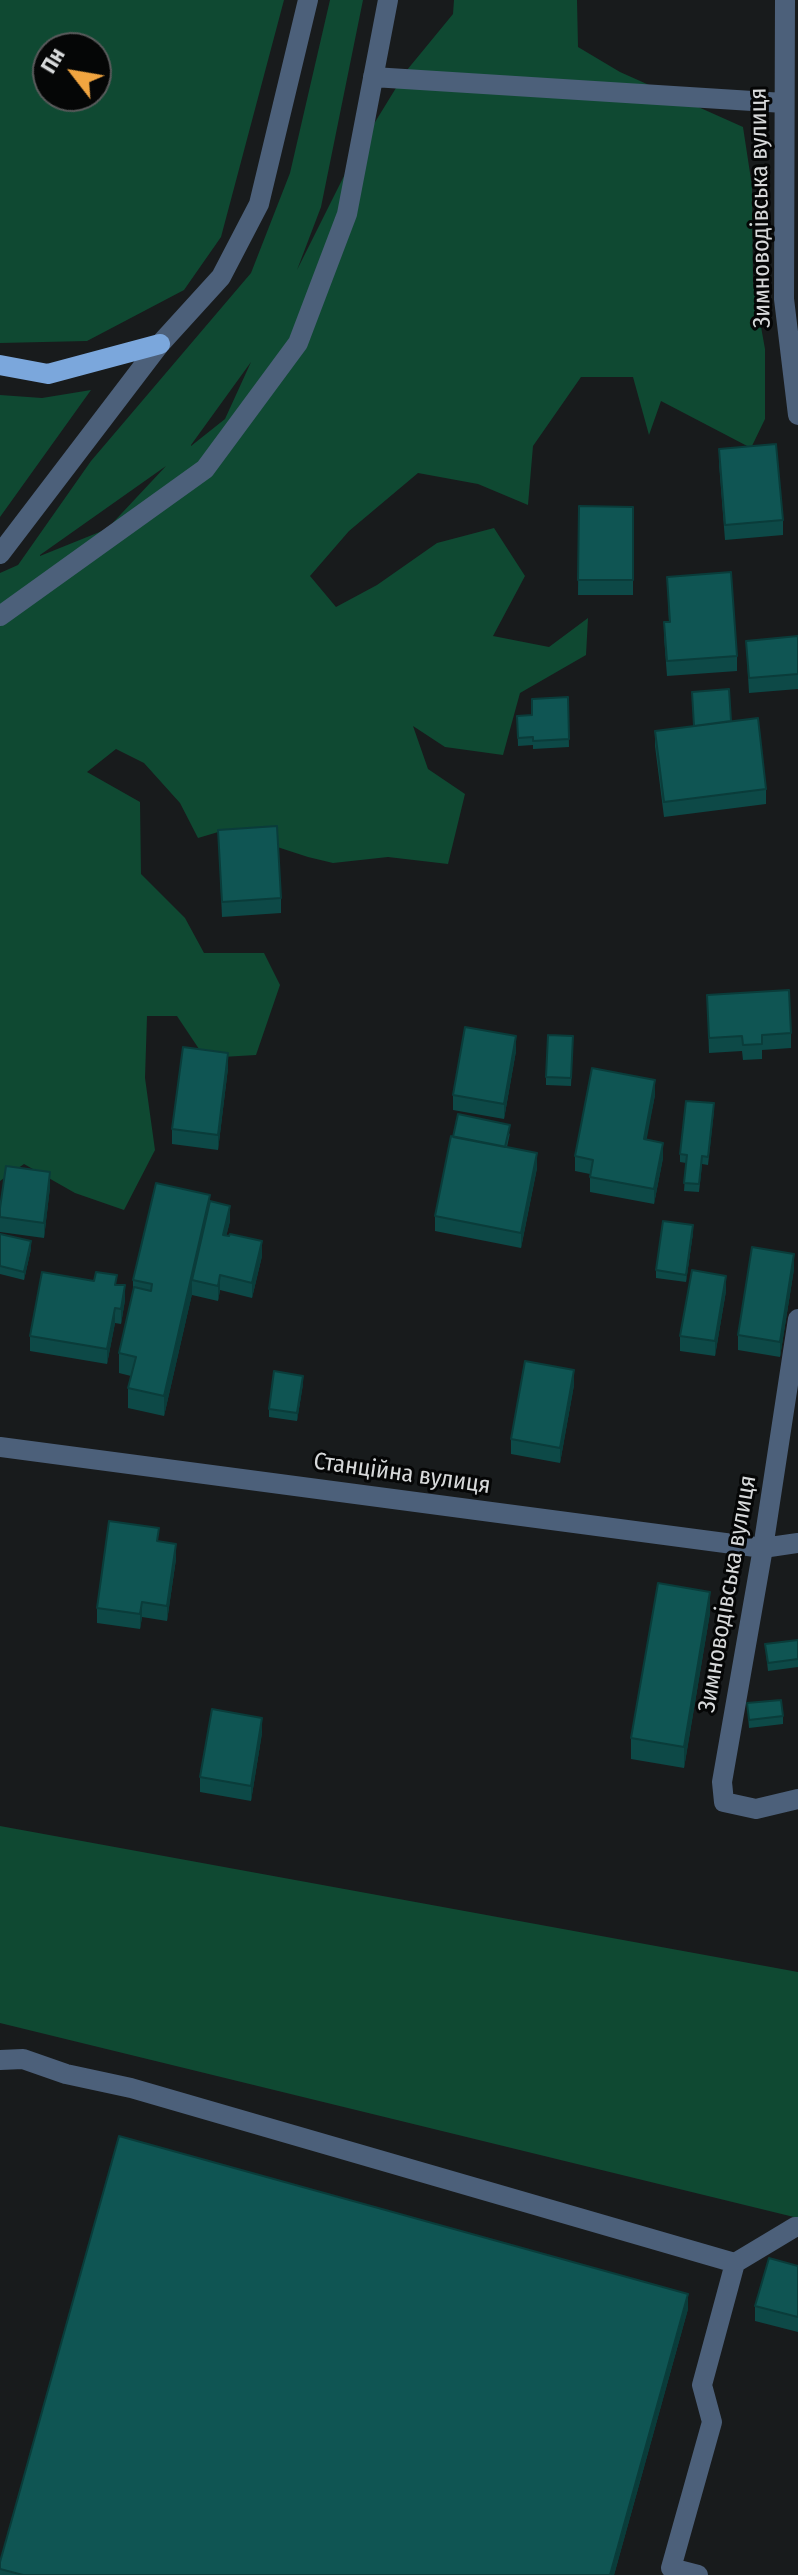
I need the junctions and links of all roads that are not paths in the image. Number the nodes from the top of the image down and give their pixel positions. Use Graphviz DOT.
graph roads {
  1 [pos="308,0"];
  2 [pos="388,0"];
  3 [pos="785,0"];
  4 [pos="373,77"];
  5 [pos="784,103"];
  6 [pos="160,344"];
  7 [pos="0,365"];
  8 [pos="798,415"];
  9 [pos="0,554"];
  10 [pos="0,616"];
  11 [pos="798,1319"];
  12 [pos="0,1447"];
  13 [pos="798,1543"];
  14 [pos="763,1548"];
  15 [pos="798,1799"];
  16 [pos="0,2060"];
  17 [pos="798,2227"];
  18 [pos="735,2263"];
  19 [pos="698,2575"];
  1 -- 6 [label="street"];
  2 -- 4 [label="street"];
  3 -- 5 [label="street, Зимноводівська вулиця"];
  4 -- 5 [label="street"];
  4 -- 10 [label="street"];
  5 -- 8 [label="street, Зимноводівська вулиця"];
  6 -- 7 [label="main road"];
  6 -- 9 [label="street"];
  11 -- 14 [label="street, Зимноводівська вулиця"];
  12 -- 14 [label="street, Станційна вулиця"];
  13 -- 14 [label="street, Станційна вулиця"];
  14 -- 15 [label="street, Зимноводівська вулиця"];
  16 -- 18 [label="street"];
  17 -- 18 [label="street"];
  18 -- 19 [label="street"];
}
